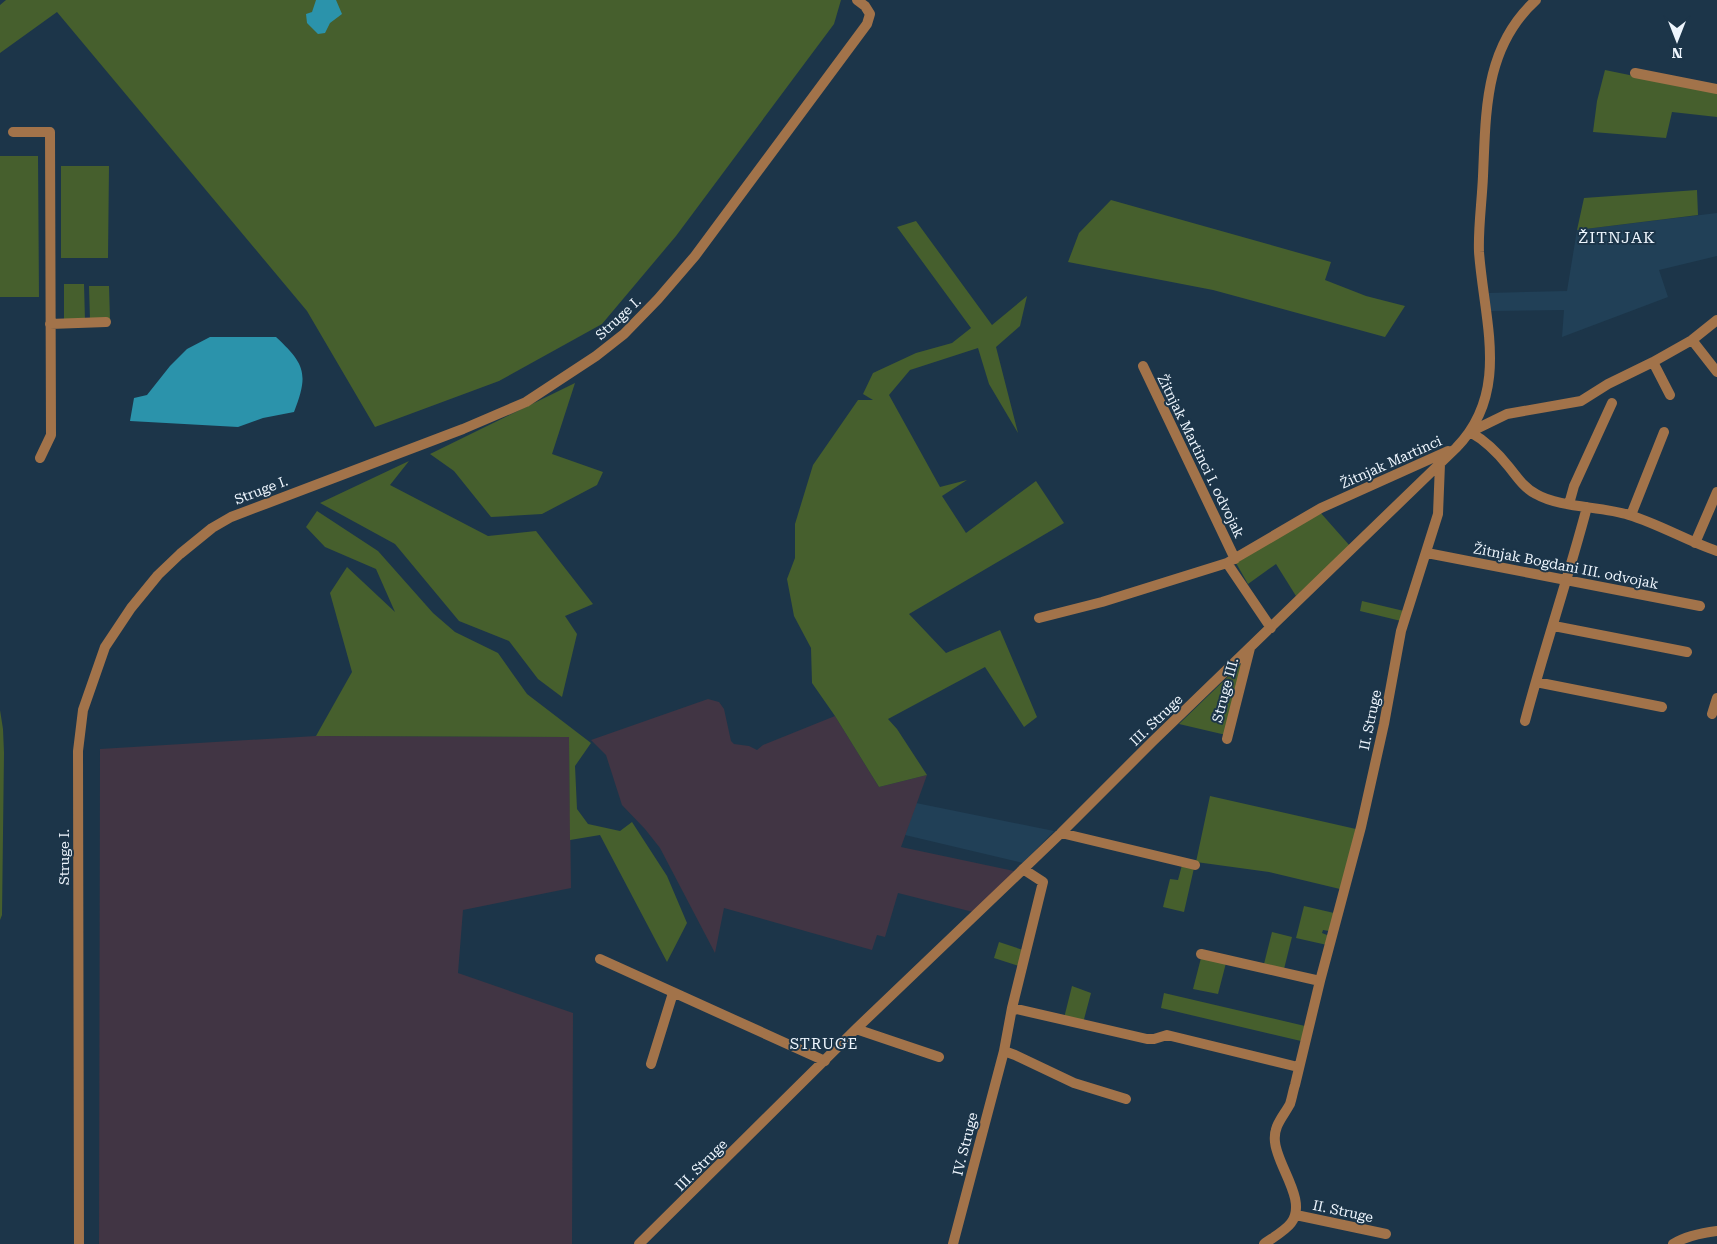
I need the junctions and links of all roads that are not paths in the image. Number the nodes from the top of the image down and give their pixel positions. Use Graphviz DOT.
graph roads {
  1 [pos="857,0"];
  2 [pos="1536,0"];
  3 [pos="1635,73"];
  4 [pos="1717,89"];
  5 [pos="13,132"];
  6 [pos="1717,320"];
  7 [pos="106,322"];
  8 [pos="50,324"];
  9 [pos="1692,340"];
  10 [pos="1653,362"];
  11 [pos="1143,366"];
  12 [pos="1717,372"];
  13 [pos="1670,395"];
  14 [pos="1612,403"];
  15 [pos="1470,432"];
  16 [pos="1664,432"];
  17 [pos="1456,448"];
  18 [pos="40,458"];
  19 [pos="1440,464"];
  20 [pos="1717,492"];
  21 [pos="1569,504"];
  22 [pos="1587,507"];
  23 [pos="1631,515"];
  24 [pos="1695,543"];
  25 [pos="1717,551"];
  26 [pos="1427,553"];
  27 [pos="1231,561"];
  28 [pos="1568,580"];
  29 [pos="1700,606"];
  30 [pos="1039,618"];
  31 [pos="1554,626"];
  32 [pos="1271,628"];
  33 [pos="1251,647"];
  34 [pos="1687,652"];
  35 [pos="1536,682"];
  36 [pos="1717,698"];
  37 [pos="1662,708"];
  38 [pos="1712,714"];
  39 [pos="1526,720"];
  40 [pos="1226,739"];
  41 [pos="1061,833"];
  42 [pos="1195,865"];
  43 [pos="1023,869"];
  44 [pos="1201,954"];
  45 [pos="600,959"];
  46 [pos="1320,981"];
  47 [pos="673,992"];
  48 [pos="1012,1008"];
  49 [pos="856,1029"];
  50 [pos="1004,1051"];
  51 [pos="939,1057"];
  52 [pos="825,1060"];
  53 [pos="651,1064"];
  54 [pos="1298,1067"];
  55 [pos="1126,1098"];
  56 [pos="1296,1215"];
  57 [pos="1717,1231"];
  58 [pos="1386,1234"];
  59 [pos="78,1244"];
  60 [pos="639,1244"];
  61 [pos="954,1244"];
  62 [pos="1264,1244"];
  63 [pos="1673,1244"];
  1 -- 59 [label="street, Struge I."];
  2 -- 15 [label="street, Žitnjak Martinci"];
  3 -- 4 [label="street"];
  5 -- 8 [label="street"];
  6 -- 9 [label="street"];
  7 -- 8 [label="street"];
  8 -- 18 [label="street"];
  9 -- 10 [label="street"];
  9 -- 12 [label="street"];
  10 -- 13 [label="street"];
  10 -- 15 [label="street"];
  11 -- 27 [label="street, Žitnjak Martinci I. odvojak"];
  14 -- 21 [label="street"];
  15 -- 17 [label="street, Žitnjak Martinci"];
  15 -- 21 [label="street"];
  16 -- 23 [label="street"];
  17 -- 19 [label="street, III. Struge"];
  17 -- 27 [label="street, Žitnjak Martinci"];
  19 -- 26 [label="street, II. Struge"];
  19 -- 32 [label="street, III. Struge"];
  20 -- 24 [label="street"];
  21 -- 22 [label="street"];
  22 -- 23 [label="street"];
  22 -- 28 [label="street"];
  23 -- 24 [label="street"];
  24 -- 25 [label="street"];
  26 -- 28 [label="street, Žitnjak Bogdani III. odvojak"];
  26 -- 46 [label="street, II. Struge"];
  27 -- 30 [label="street, Žitnjak Martinci"];
  27 -- 32 [label="street"];
  28 -- 29 [label="street, Žitnjak Bogdani III. odvojak"];
  28 -- 31 [label="street"];
  31 -- 34 [label="street"];
  31 -- 35 [label="street"];
  32 -- 33 [label="street, III. Struge"];
  33 -- 40 [label="street, Struge III."];
  33 -- 41 [label="street, III. Struge"];
  35 -- 37 [label="street"];
  35 -- 39 [label="street"];
  36 -- 38 [label="street"];
  41 -- 42 [label="street"];
  41 -- 43 [label="street, III. Struge"];
  43 -- 48 [label="street, IV. Struge"];
  43 -- 49 [label="street, III. Struge"];
  44 -- 46 [label="street"];
  45 -- 47 [label="street"];
  46 -- 54 [label="street, II. Struge"];
  47 -- 52 [label="street"];
  47 -- 53 [label="street"];
  48 -- 50 [label="street, IV. Struge"];
  48 -- 54 [label="street"];
  49 -- 51 [label="street"];
  49 -- 52 [label="street, III. Struge"];
  50 -- 55 [label="street"];
  50 -- 61 [label="street, IV. Struge"];
  52 -- 60 [label="street, III. Struge"];
  54 -- 56 [label="street, II. Struge"];
  56 -- 58 [label="street, II. Struge"];
  56 -- 62 [label="street, II. Struge"];
  57 -- 63 [label="street"];
}
